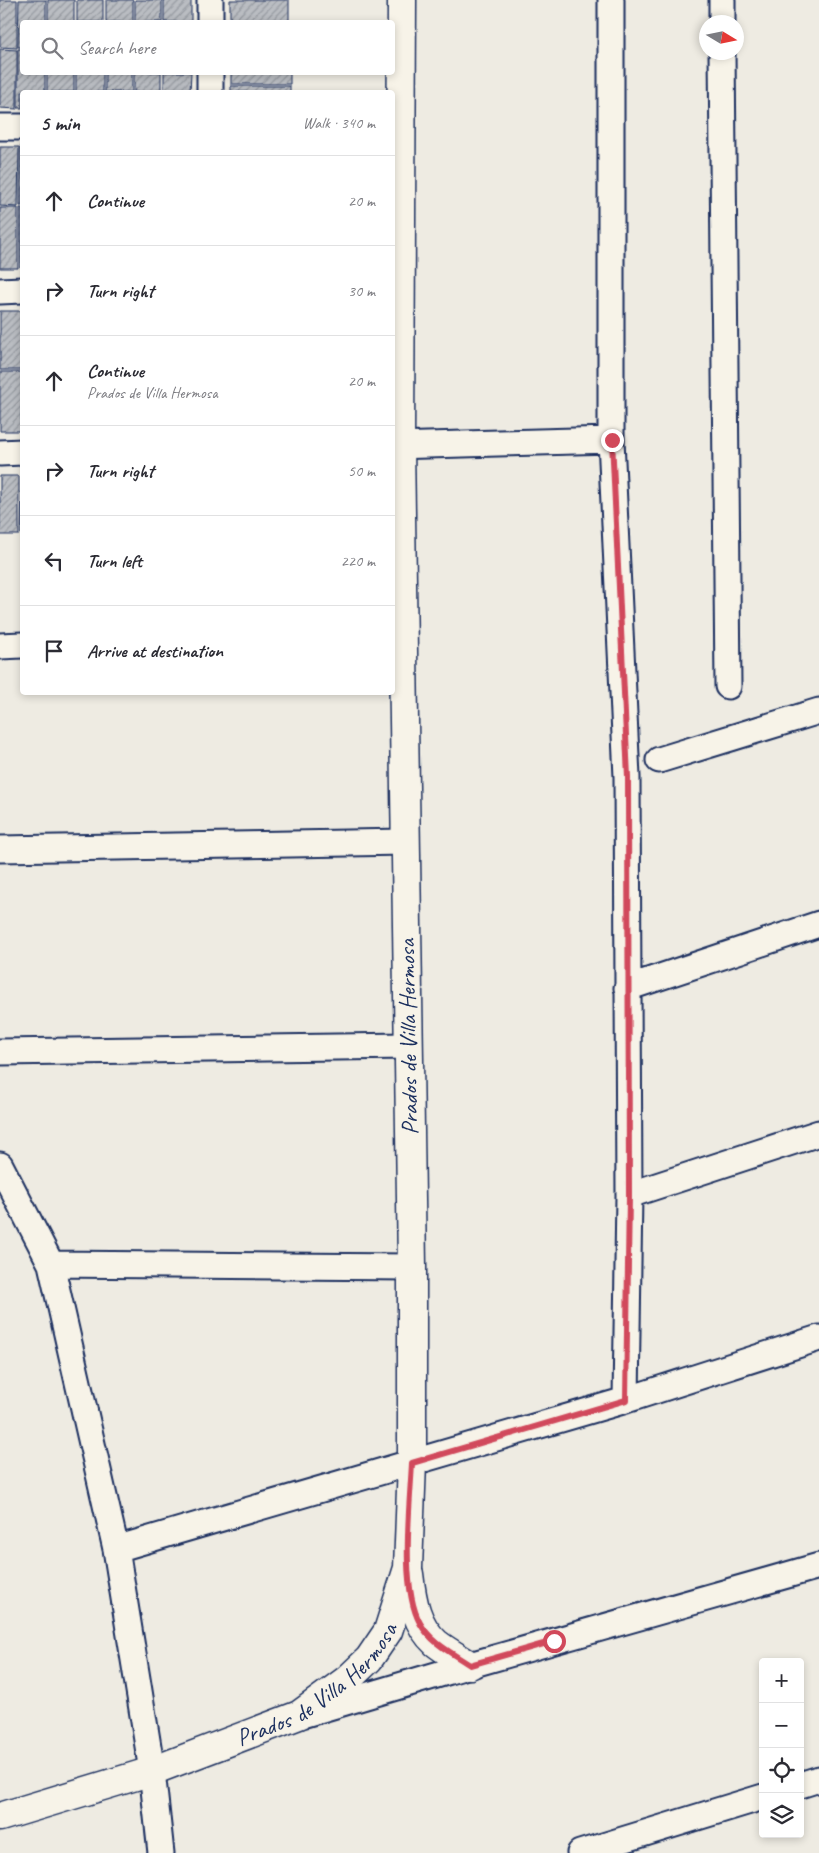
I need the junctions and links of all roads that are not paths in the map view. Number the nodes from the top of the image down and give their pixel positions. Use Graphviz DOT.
graph roads {
  1 [pos="210,0"];
  2 [pos="402,0"];
  3 [pos="611,0"];
  4 [pos="722,0"];
  5 [pos="722,15"];
  6 [pos="210,20"];
  7 [pos="722,60"];
  8 [pos="210,75"];
  9 [pos="210,90"];
  10 [pos="20,127"];
  11 [pos="0,128"];
  12 [pos="20,290"];
  13 [pos="0,291"];
  14 [pos="612,440"];
  15 [pos="396,446"];
  16 [pos="20,452"];
  17 [pos="0,453"];
  18 [pos="397,640"];
  19 [pos="20,645"];
  20 [pos="0,646"];
  21 [pos="728,686"];
  22 [pos="819,711"];
  23 [pos="659,760"];
  24 [pos="405,842"];
  25 [pos="0,849"];
  26 [pos="819,924"];
  27 [pos="627,988"];
  28 [pos="408,1046"];
  29 [pos="0,1052"];
  30 [pos="819,1133"];
  31 [pos="0,1165"];
  32 [pos="629,1195"];
  33 [pos="51,1264"];
  34 [pos="412,1267"];
  35 [pos="819,1338"];
  36 [pos="626,1400"];
  37 [pos="412,1463"];
  38 [pos="116,1549"];
  39 [pos="819,1566"];
  40 [pos="408,1568"];
  41 [pos="470,1665"];
  42 [pos="299,1715"];
  43 [pos="152,1772"];
  44 [pos="819,1779"];
  45 [pos="804,1784"];
  46 [pos="759,1798"];
  47 [pos="0,1818"];
  48 [pos="162,1853"];
  49 [pos="580,1853"];
  1 -- 6 [label="street"];
  2 -- 15 [label="main road, Prados de Villa Hermosa"];
  3 -- 14 [label="street"];
  4 -- 5 [label="street"];
  7 -- 21 [label="street"];
  8 -- 9 [label="street"];
  10 -- 11 [label="street"];
  12 -- 13 [label="street"];
  14 -- 15 [label="street"];
  14 -- 27 [label="street"];
  15 -- 18 [label="main road, Prados de Villa Hermosa"];
  16 -- 17 [label="street"];
  18 -- 24 [label="main road, Prados de Villa Hermosa"];
  19 -- 20 [label="street"];
  22 -- 23 [label="street"];
  24 -- 25 [label="street"];
  24 -- 28 [label="main road, Prados de Villa Hermosa"];
  26 -- 27 [label="street"];
  27 -- 32 [label="street"];
  28 -- 29 [label="street"];
  28 -- 34 [label="main road, Prados de Villa Hermosa"];
  30 -- 32 [label="street"];
  31 -- 33 [label="street"];
  32 -- 36 [label="street"];
  33 -- 34 [label="street"];
  33 -- 38 [label="street"];
  34 -- 37 [label="main road, Prados de Villa Hermosa"];
  35 -- 36 [label="street"];
  36 -- 37 [label="street"];
  37 -- 38 [label="street"];
  37 -- 40 [label="main road, Prados de Villa Hermosa"];
  38 -- 43 [label="street"];
  39 -- 41 [label="street"];
  40 -- 41 [label="main road"];
  40 -- 42 [label="main road, Prados de Villa Hermosa"];
  41 -- 42 [label="street"];
  42 -- 43 [label="main road, Prados de Villa Hermosa"];
  43 -- 47 [label="main road, Prados de Villa Hermosa"];
  43 -- 48 [label="street"];
  44 -- 45 [label="street"];
  46 -- 49 [label="street"];
}
